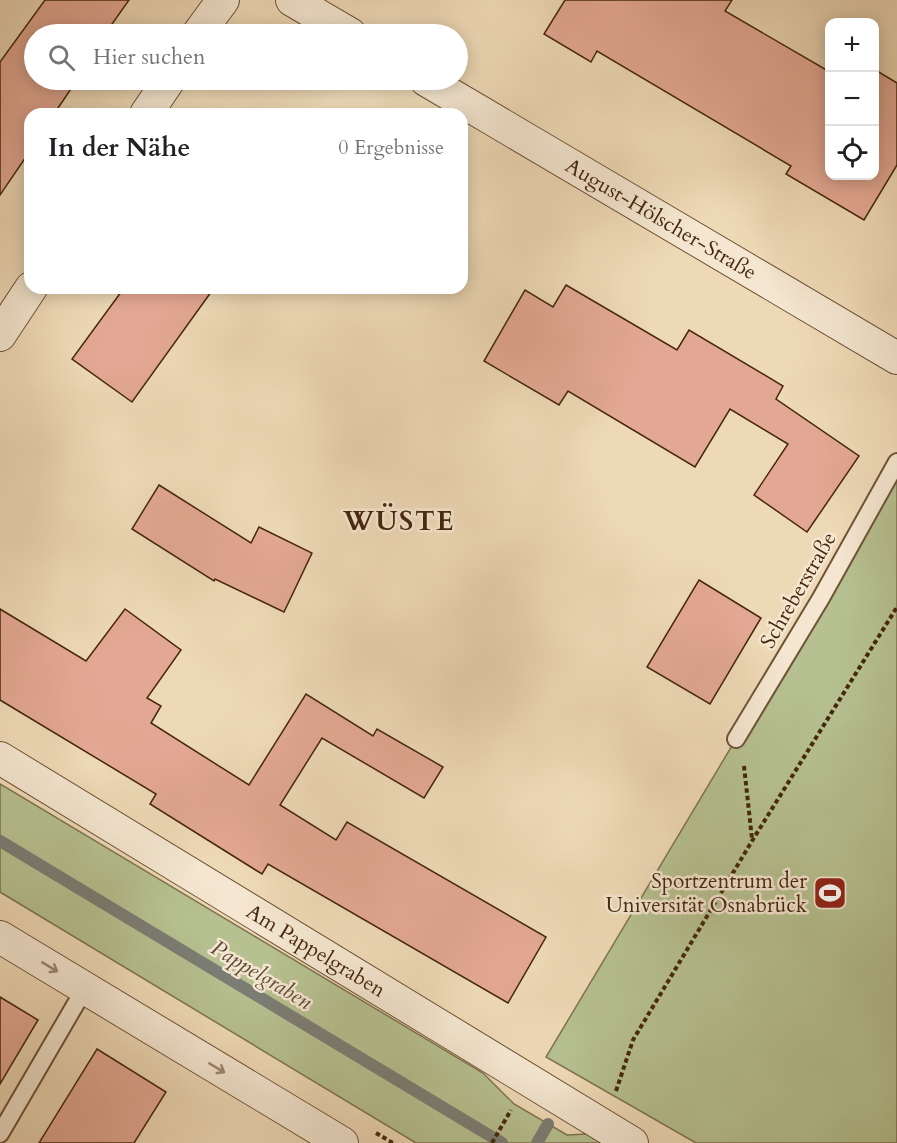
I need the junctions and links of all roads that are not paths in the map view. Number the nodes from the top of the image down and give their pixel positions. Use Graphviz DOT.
graph roads {
  1 [pos="223,0"];
  2 [pos="292,0"];
  3 [pos="205,24"];
  4 [pos="333,24"];
  5 [pos="162,90"];
  6 [pos="443,90"];
  7 [pos="150,108"];
  8 [pos="27,294"];
  9 [pos="0,335"];
  10 [pos="897,358"];
  11 [pos="897,462"];
  12 [pos="738,736"];
  13 [pos="0,758"];
  14 [pos="0,937"];
  15 [pos="85,988"];
  16 [pos="0,1134"];
  17 [pos="342,1143"];
  18 [pos="632,1143"];
  1 -- 3 [label="street"];
  2 -- 4 [label="street"];
  5 -- 7 [label="street"];
  6 -- 10 [label="street, August-Hölscher-Straße"];
  8 -- 9 [label="street"];
  11 -- 12 [label="lane, Schreberstraße"];
  13 -- 18 [label="street, Am Pappelgraben"];
  14 -- 15 [label="street, one-way"];
  15 -- 16 [label="lane"];
  15 -- 17 [label="street, one-way"];
}
